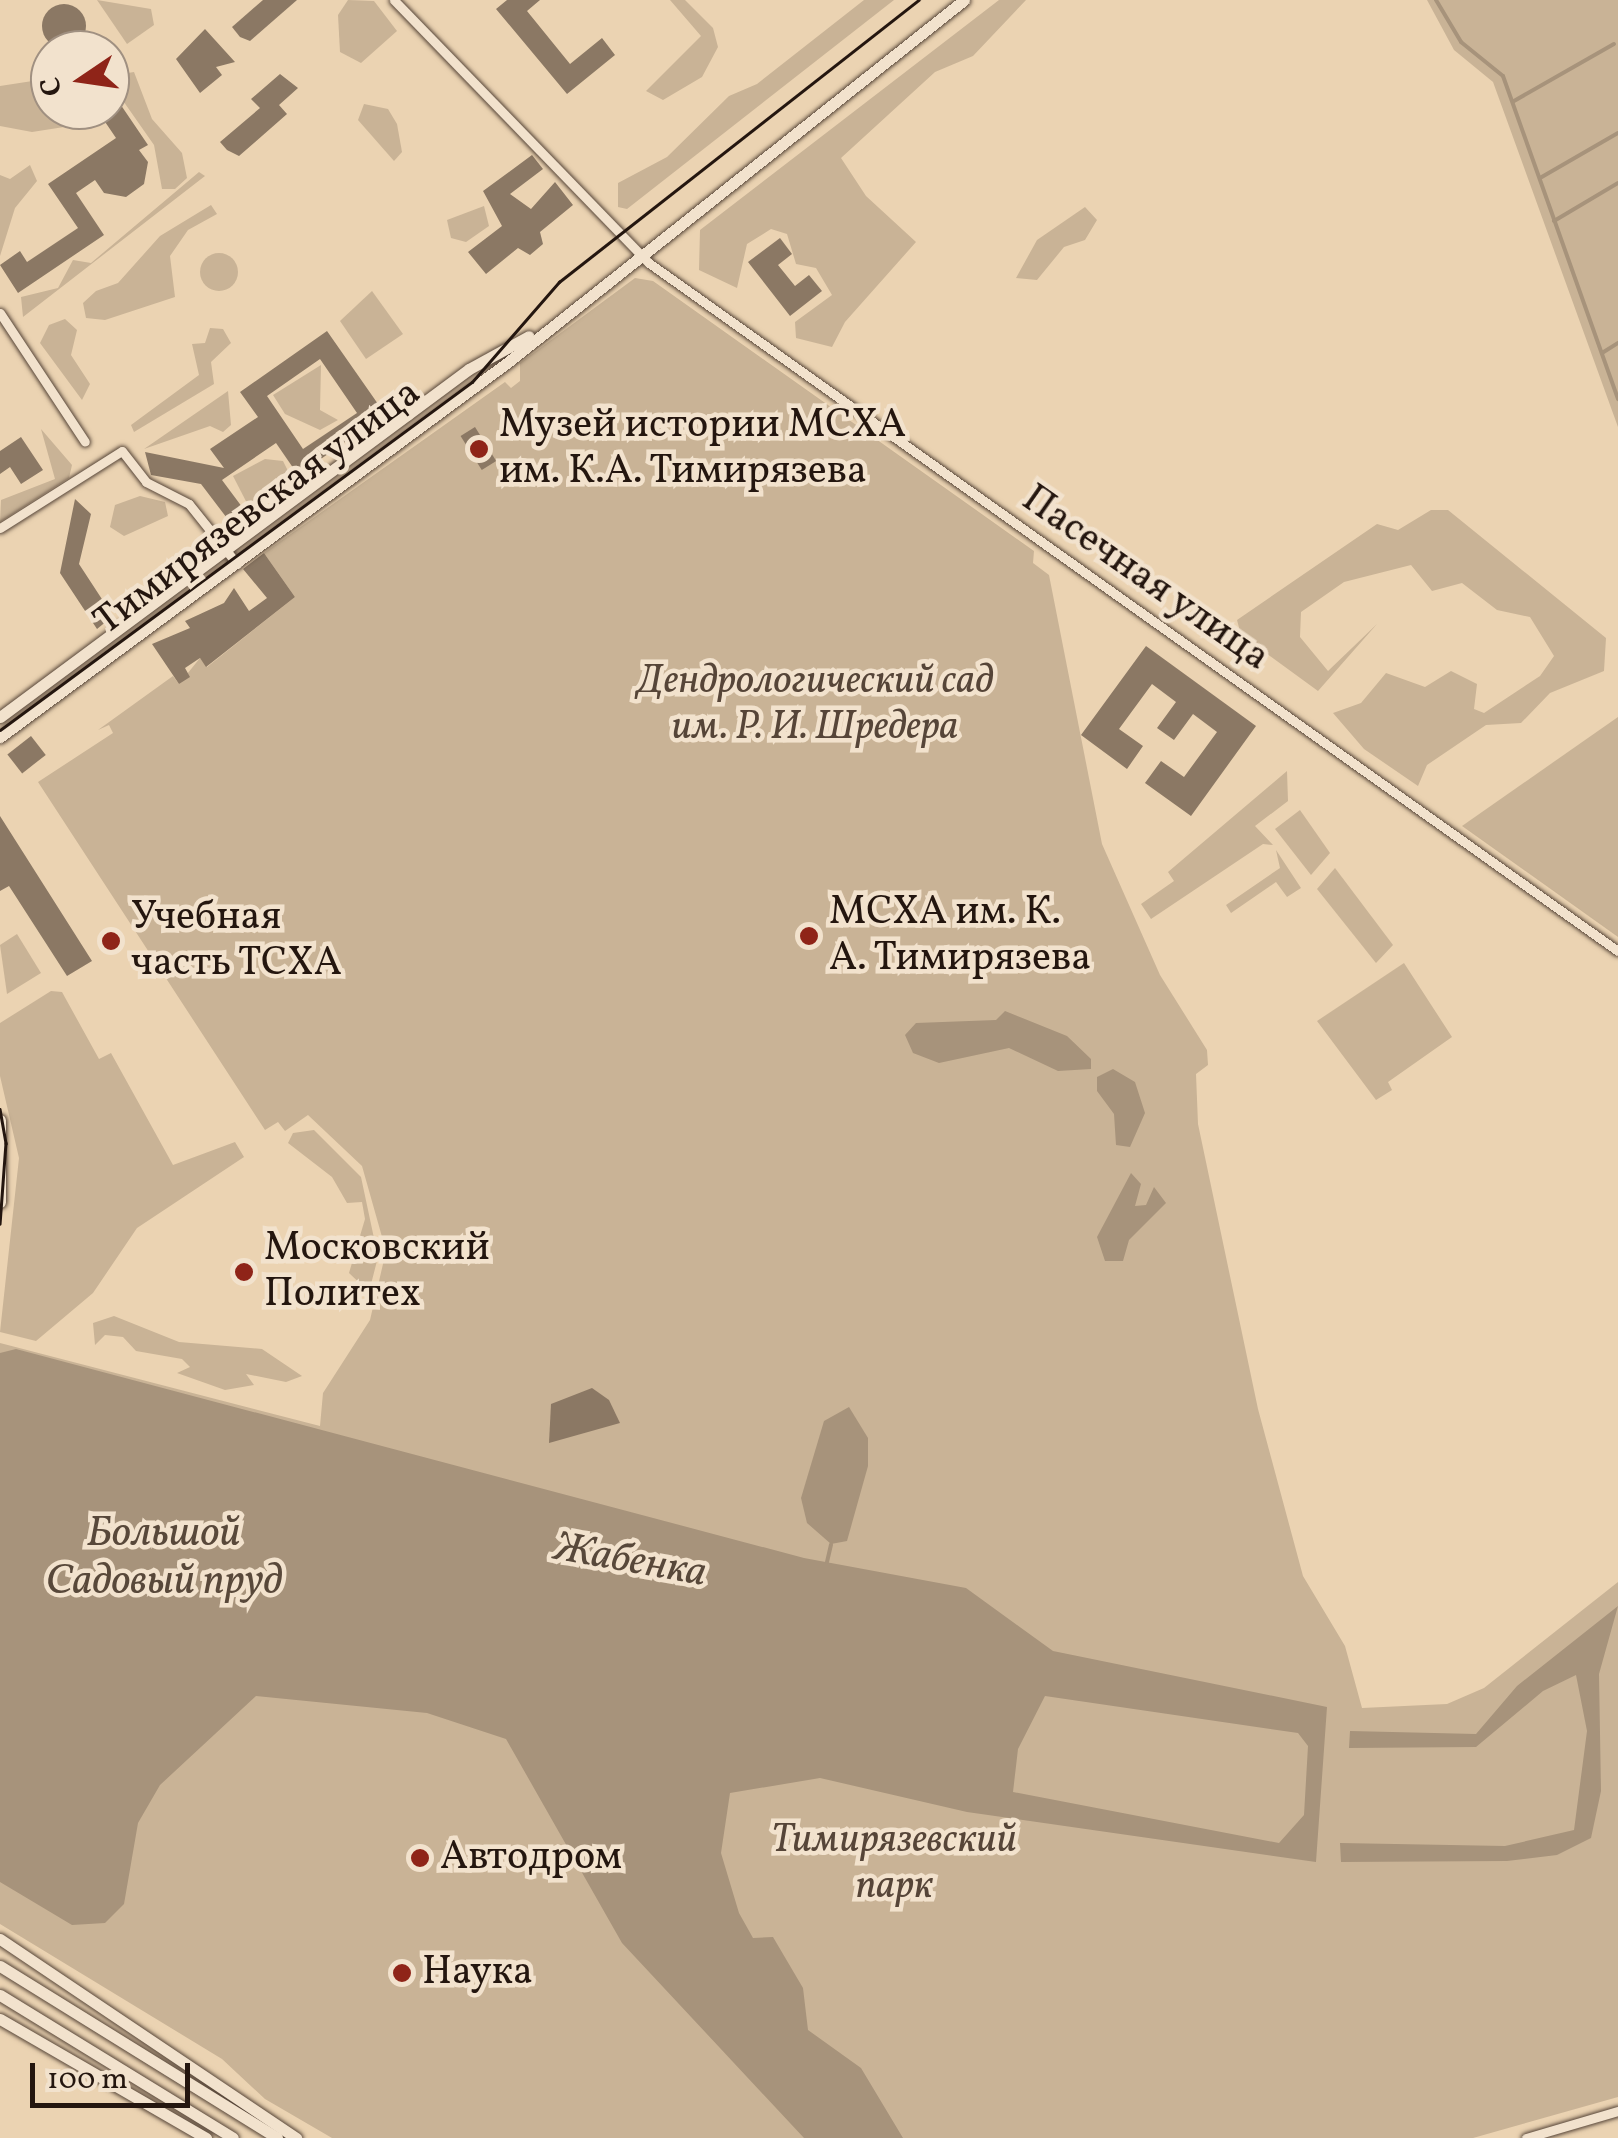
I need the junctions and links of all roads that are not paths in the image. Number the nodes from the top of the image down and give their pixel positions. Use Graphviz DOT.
graph roads {
  1 [pos="394,0"];
  2 [pos="964,0"];
  3 [pos="638,254"];
  4 [pos="0,313"];
  5 [pos="550,325"];
  6 [pos="85,442"];
  7 [pos="0,528"];
  8 [pos="227,549"];
  9 [pos="237,564"];
  10 [pos="0,716"];
  11 [pos="0,737"];
  12 [pos="1618,952"];
  13 [pos="0,1120"];
  14 [pos="0,1202"];
  15 [pos="0,1939"];
  16 [pos="0,1966"];
  17 [pos="0,1994"];
  18 [pos="0,2019"];
  19 [pos="1618,2110"];
  20 [pos="206,2138"];
  21 [pos="233,2138"];
  22 [pos="277,2138"];
  23 [pos="296,2138"];
  24 [pos="1526,2138"];
  1 -- 3 [label="street, Пасечная улица"];
  2 -- 3 [label="main road, Тимирязевская улица"];
  3 -- 5 [label="main road, Тимирязевская улица"];
  3 -- 12 [label="street, Пасечная улица"];
  4 -- 6 [label="street"];
  5 -- 8 [label="main road, Тимирязевская улица"];
  5 -- 9 [label="main road, Тимирязевская улица"];
  7 -- 8 [label="street"];
  8 -- 9 [label="street"];
  8 -- 10 [label="main road, Тимирязевская улица"];
  9 -- 11 [label="main road, Тимирязевская улица"];
  13 -- 14 [label="main road"];
  15 -- 23 [label="main road"];
  16 -- 22 [label="main road"];
  17 -- 21 [label="main road"];
  18 -- 20 [label="main road"];
  19 -- 24 [label="street"];
}
